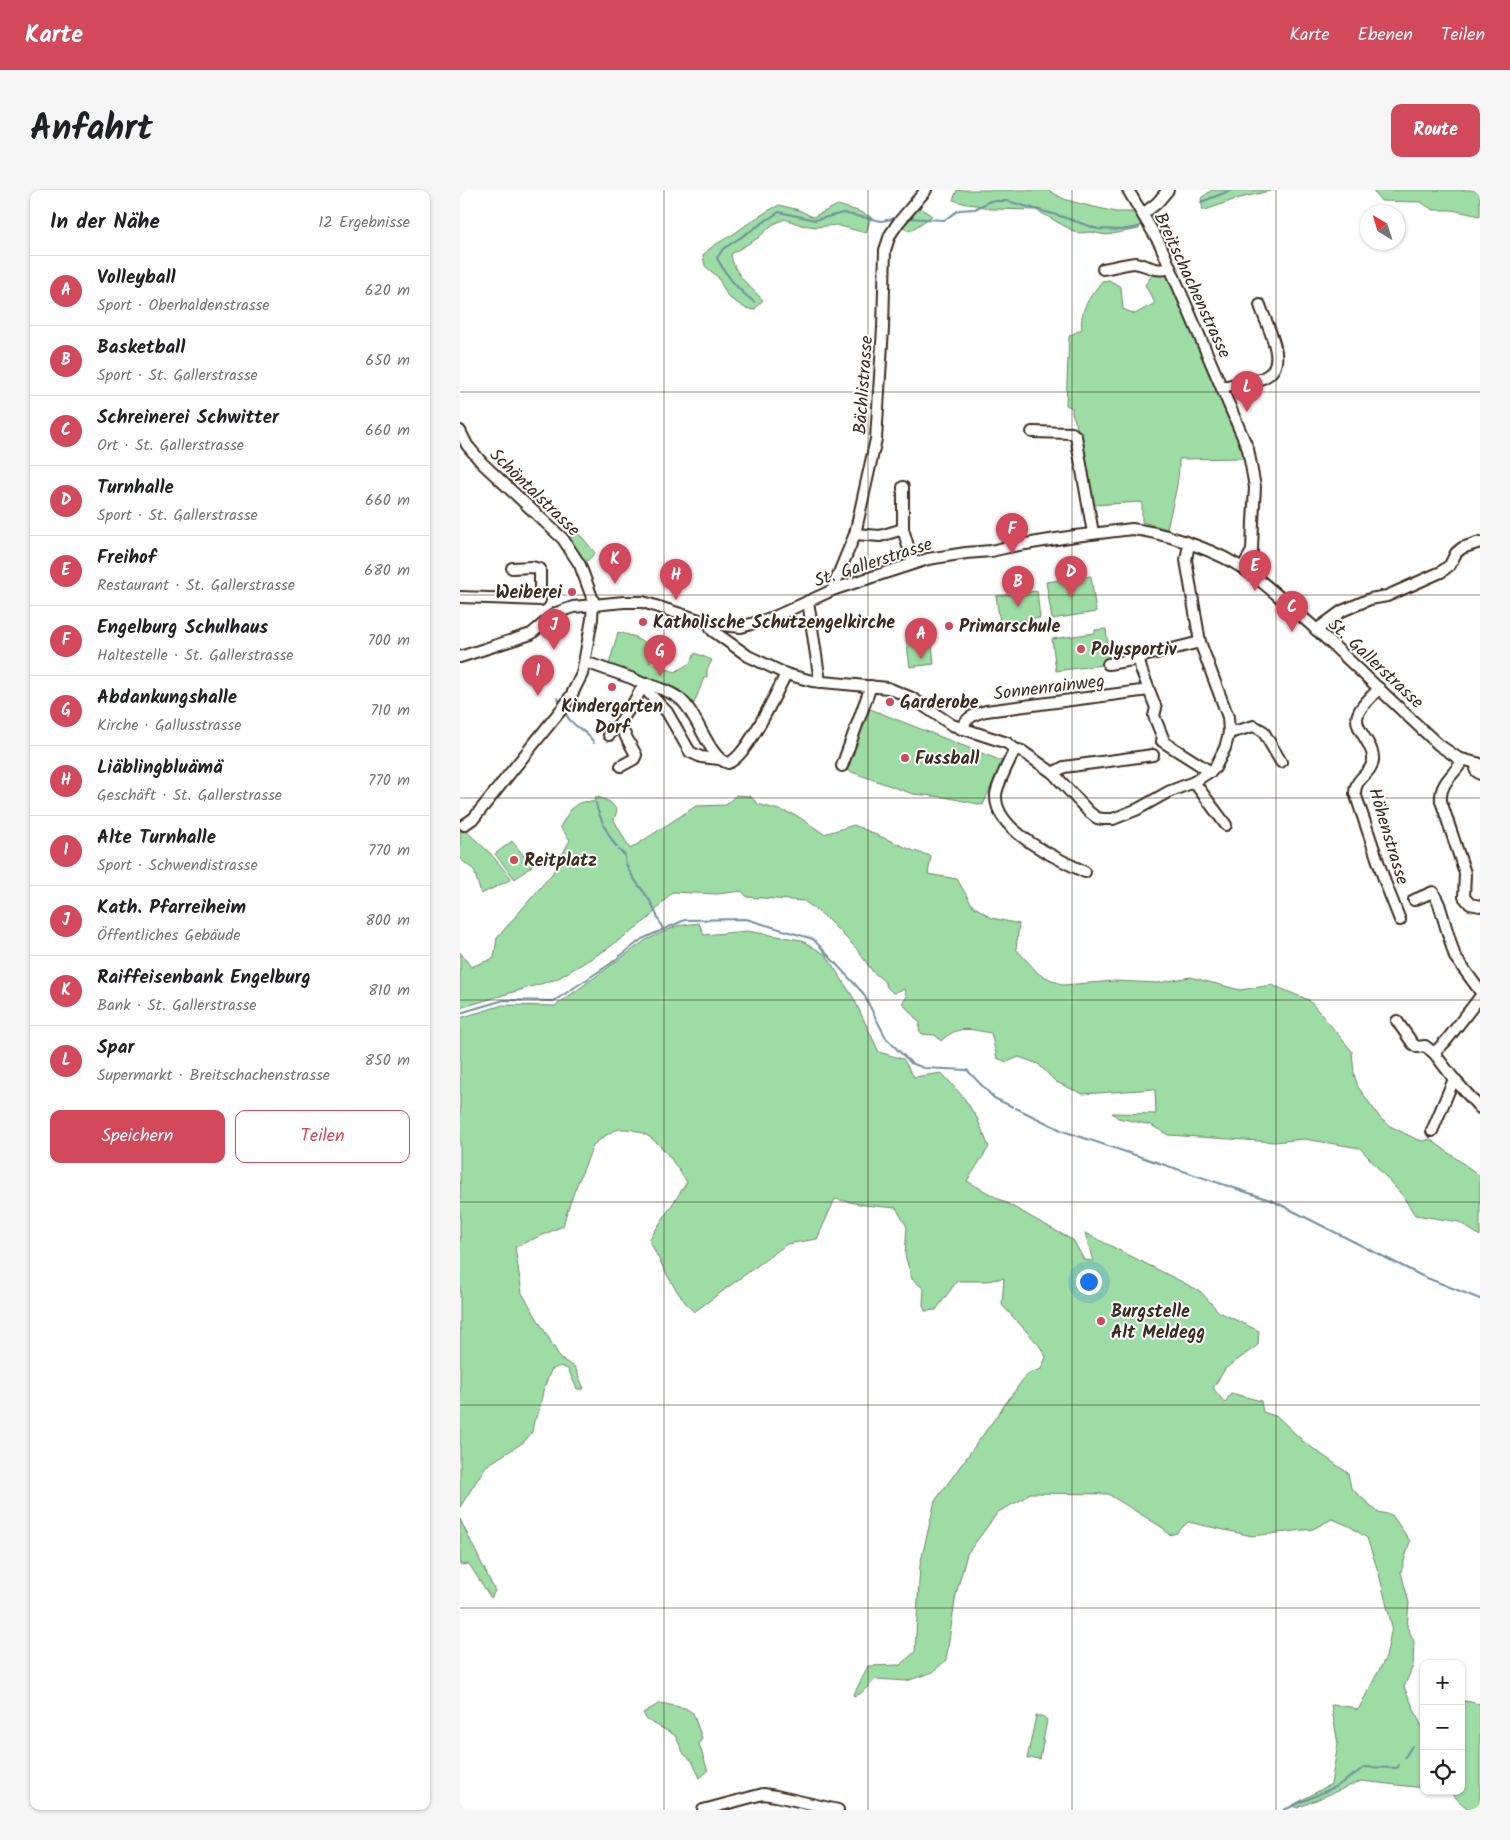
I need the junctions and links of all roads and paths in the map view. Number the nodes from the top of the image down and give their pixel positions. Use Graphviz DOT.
graph roads {
  1 [pos="926,190"];
  2 [pos="1128,190"];
  3 [pos="1168,190"];
  4 [pos="1143,214"];
  5 [pos="1170,268"];
  6 [pos="1103,269"];
  7 [pos="1260,305"];
  8 [pos="1222,388"];
  9 [pos="460,431"];
  10 [pos="1032,432"];
  11 [pos="903,486"];
  12 [pos="903,529"];
  13 [pos="1093,533"];
  14 [pos="855,534"];
  15 [pos="1480,542"];
  16 [pos="1189,544"];
  17 [pos="913,563"];
  18 [pos="512,568"];
  19 [pos="1242,568"];
  20 [pos="835,589"];
  21 [pos="460,597"];
  22 [pos="808,601"];
  23 [pos="594,605"];
  24 [pos="712,624"];
  25 [pos="1316,630"];
  26 [pos="1200,642"];
  27 [pos="460,657"];
  28 [pos="1139,659"];
  29 [pos="585,662"];
  30 [pos="1108,664"];
  31 [pos="786,674"];
  32 [pos="820,682"];
  33 [pos="644,684"];
  34 [pos="871,686"];
  35 [pos="1379,688"];
  36 [pos="1149,690"];
  37 [pos="619,724"];
  38 [pos="961,729"];
  39 [pos="1229,733"];
  40 [pos="609,735"];
  41 [pos="1015,749"];
  42 [pos="1153,755"];
  43 [pos="719,759"];
  44 [pos="1463,760"];
  45 [pos="1281,762"];
  46 [pos="1479,764"];
  47 [pos="622,766"];
  48 [pos="842,766"];
  49 [pos="1211,772"];
  50 [pos="1053,773"];
  51 [pos="1480,774"];
  52 [pos="1194,782"];
  53 [pos="464,825"];
  54 [pos="1226,825"];
  55 [pos="1085,872"];
  56 [pos="1414,900"];
  57 [pos="1480,906"];
  58 [pos="1400,920"];
  59 [pos="1480,991"];
  60 [pos="1480,996"];
  61 [pos="1397,1020"];
  62 [pos="1434,1053"];
  63 [pos="1454,1079"];
  64 [pos="1480,1108"];
  65 [pos="1432,1131"];
  66 [pos="703,1810"];
  67 [pos="838,1810"];
  1 -- 14 [label="street, Bächlistrasse"];
  2 -- 4 [label="street, Breitschachenstrasse"];
  3 -- 4 [label="street"];
  4 -- 5 [label="street, Breitschachenstrasse"];
  5 -- 6 [label="street"];
  5 -- 8 [label="street, Breitschachenstrasse"];
  7 -- 8 [label="street"];
  8 -- 19 [label="street, Breitschachenstrasse"];
  9 -- 23 [label="street, Schöntalstrasse"];
  10 -- 13 [label="street"];
  11 -- 12 [label="street"];
  12 -- 14 [label="street"];
  12 -- 17 [label="street"];
  13 -- 16 [label="street, St. Gallerstrasse"];
  13 -- 17 [label="street, St. Gallerstrasse"];
  14 -- 20 [label="street, Bächlistrasse"];
  15 -- 25 [label="street"];
  16 -- 19 [label="street, St. Gallerstrasse"];
  16 -- 26 [label="street"];
  17 -- 20 [label="street, St. Gallerstrasse"];
  18 -- 21 [label="street"];
  19 -- 25 [label="street, St. Gallerstrasse"];
  20 -- 22 [label="street, St. Gallerstrasse"];
  22 -- 24 [label="street, St. Gallerstrasse"];
  22 -- 32 [label="street"];
  23 -- 24 [label="street, St. Gallerstrasse"];
  23 -- 27 [label="street, St. Gallerstrasse"];
  23 -- 29 [label="street"];
  24 -- 31 [label="street"];
  25 -- 35 [label="street, St. Gallerstrasse"];
  26 -- 28 [label="street"];
  26 -- 39 [label="street"];
  28 -- 30 [label="street"];
  28 -- 36 [label="street"];
  29 -- 33 [label="street"];
  29 -- 53 [label="street"];
  31 -- 32 [label="street"];
  31 -- 43 [label="street"];
  32 -- 34 [label="street"];
  33 -- 37 [label="street"];
  33 -- 43 [label="street"];
  33 -- 43 [label="street"];
  34 -- 38 [label="street"];
  34 -- 48 [label="street"];
  35 -- 44 [label="street, St. Gallerstrasse"];
  35 -- 58 [label="street, Höhenstrasse"];
  36 -- 38 [label="street, Sonnenrainweg"];
  36 -- 49 [label="street"];
  37 -- 40 [label="street"];
  37 -- 47 [label="street"];
  38 -- 41 [label="street"];
  39 -- 45 [label="street"];
  39 -- 49 [label="street"];
  41 -- 50 [label="street"];
  41 -- 55 [label="street"];
  42 -- 50 [label="street"];
  44 -- 46 [label="street, St. Gallerstrasse"];
  44 -- 57 [label="street"];
  46 -- 51 [label="street"];
  49 -- 52 [label="street"];
  50 -- 52 [label="street"];
  52 -- 54 [label="street"];
  56 -- 59 [label="street"];
  60 -- 62 [label="street"];
  61 -- 62 [label="street"];
  62 -- 63 [label="street"];
  63 -- 64 [label="street"];
  63 -- 65 [label="street"];
  66 -- 67 [label="street"];
}
